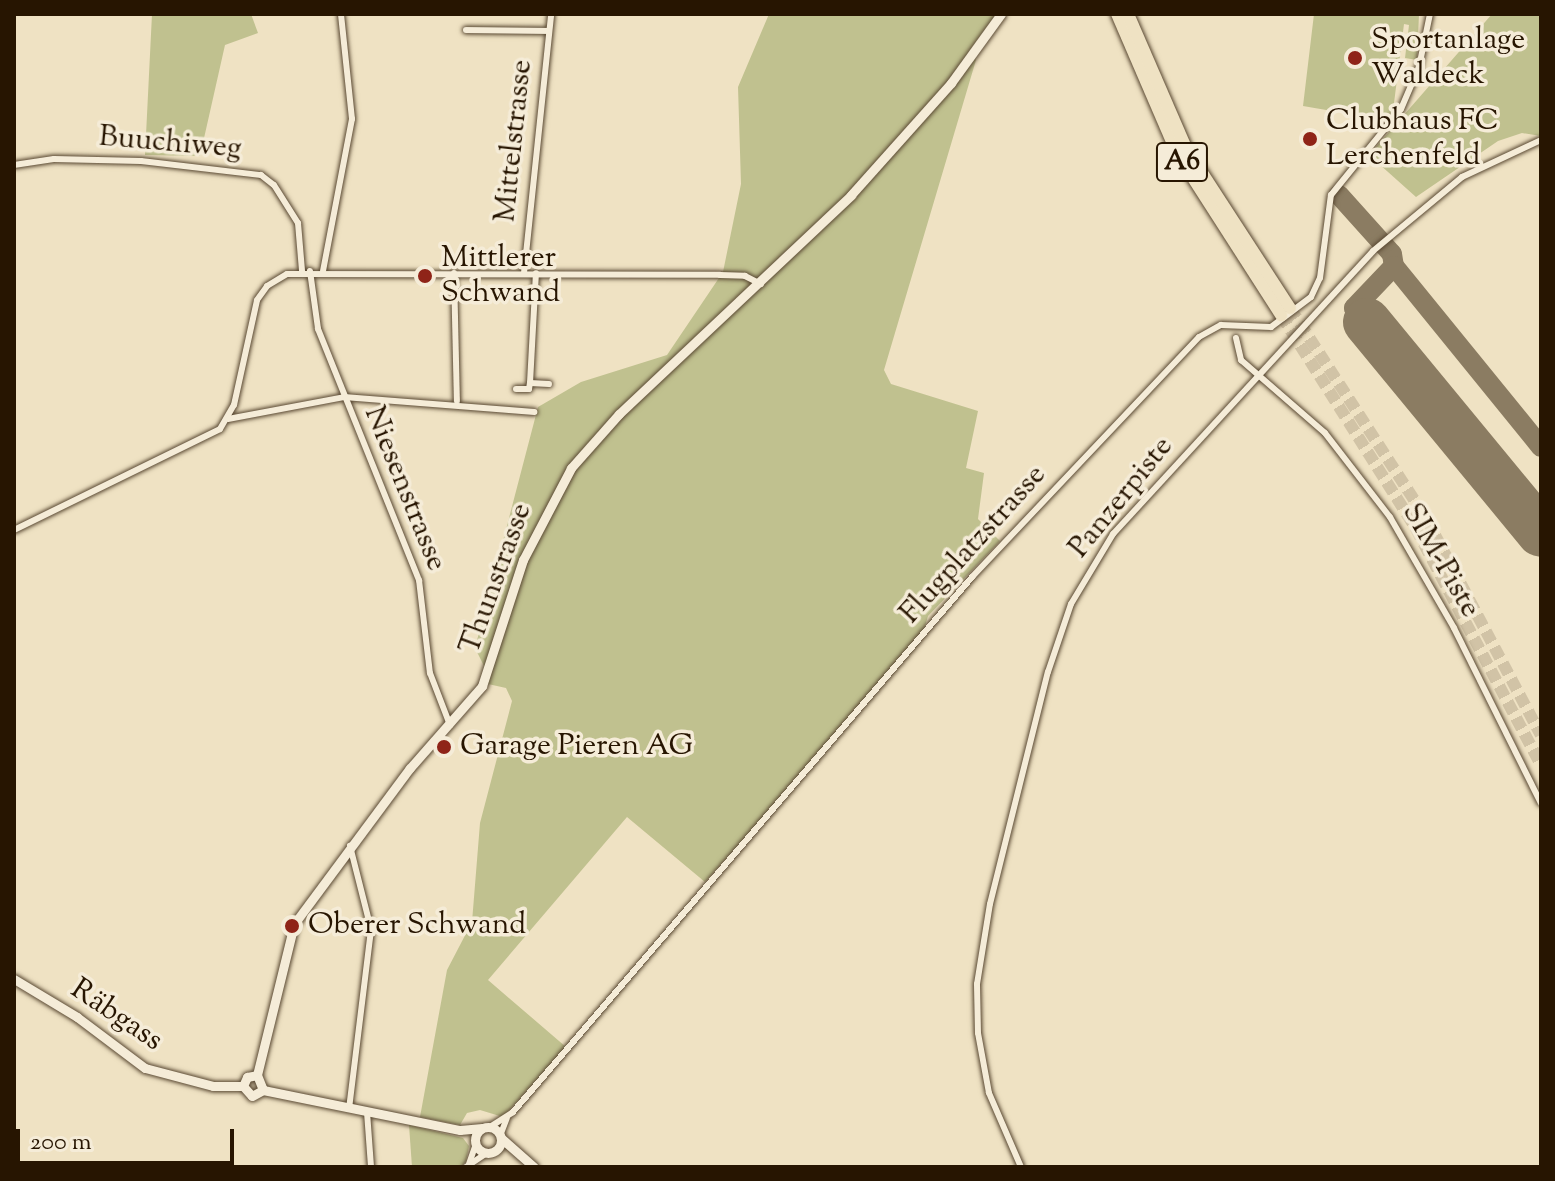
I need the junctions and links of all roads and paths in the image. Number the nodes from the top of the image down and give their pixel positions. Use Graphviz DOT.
graph roads {
  1 [pos="341,14"];
  2 [pos="551,14"];
  3 [pos="1001,14"];
  4 [pos="1117,14"];
  5 [pos="1128,14"];
  6 [pos="1427,14"];
  7 [pos="466,30"];
  8 [pos="549,31"];
  9 [pos="1541,140"];
  10 [pos="14,165"];
  11 [pos="306,271"];
  12 [pos="323,271"];
  13 [pos="454,273"];
  14 [pos="524,273"];
  15 [pos="536,273"];
  16 [pos="761,284"];
  17 [pos="1306,303"];
  18 [pos="1315,311"];
  19 [pos="1236,338"];
  20 [pos="1257,372"];
  21 [pos="530,383"];
  22 [pos="549,384"];
  23 [pos="516,389"];
  24 [pos="344,397"];
  25 [pos="457,401"];
  26 [pos="534,412"];
  27 [pos="228,419"];
  28 [pos="14,530"];
  29 [pos="450,725"];
  30 [pos="1541,803"];
  31 [pos="350,846"];
  32 [pos="14,979"];
  33 [pos="257,1075"];
  34 [pos="243,1086"];
  35 [pos="263,1090"];
  36 [pos="349,1109"];
  37 [pos="367,1112"];
  38 [pos="507,1118"];
  39 [pos="486,1127"];
  40 [pos="460,1130"];
  41 [pos="500,1137"];
  42 [pos="476,1142"];
  43 [pos="491,1152"];
  44 [pos="514,1153"];
  45 [pos="468,1165"];
  46 [pos="371,1167"];
  47 [pos="534,1167"];
  48 [pos="1021,1167"];
  1 -- 12 [label="street"];
  2 -- 8 [label="street, Mittelstrasse"];
  3 -- 16 [label="street, Thunstrasse"];
  4 -- 5 [label="highway, A6"];
  6 -- 17 [label="street"];
  7 -- 8 [label="street"];
  8 -- 14 [label="street, Mittelstrasse"];
  9 -- 18 [label="street, Panzerpiste"];
  10 -- 11 [label="street, Buuchiweg"];
  11 -- 12 [label="street"];
  11 -- 24 [label="street, Niesenstrasse"];
  11 -- 27 [label="street"];
  12 -- 13 [label="street"];
  13 -- 14 [label="street"];
  13 -- 25 [label="street"];
  14 -- 15 [label="street"];
  15 -- 16 [label="street"];
  15 -- 21 [label="street"];
  16 -- 29 [label="street, Thunstrasse"];
  17 -- 18 [label="street"];
  17 -- 38 [label="street, Flugplatzstrasse"];
  18 -- 20 [label="street, Panzerpiste"];
  19 -- 20 [label="street, SIM-Piste"];
  20 -- 30 [label="street, SIM-Piste"];
  20 -- 48 [label="street, Panzerpiste"];
  21 -- 22 [label="street"];
  21 -- 23 [label="street"];
  24 -- 26 [label="street"];
  24 -- 27 [label="street"];
  24 -- 29 [label="street, Niesenstrasse"];
  27 -- 28 [label="street"];
  29 -- 31 [label="street, Thunstrasse"];
  31 -- 33 [label="street, Thunstrasse"];
  31 -- 36 [label="street"];
  32 -- 34 [label="street, Räbgass"];
  33 -- 34 [label="street"];
  33 -- 35 [label="street"];
  34 -- 35 [label="street, Räbgass"];
  35 -- 36 [label="street"];
  36 -- 37 [label="street"];
  37 -- 40 [label="street"];
  37 -- 46 [label="street"];
  38 -- 39 [label="street, Flugplatzstrasse"];
  38 -- 41 [label="street, Flugplatzstrasse"];
  39 -- 40 [label="street"];
  39 -- 41 [label="street"];
  39 -- 42 [label="street"];
  40 -- 42 [label="street"];
  41 -- 43 [label="street"];
  41 -- 44 [label="street"];
  42 -- 43 [label="street"];
  42 -- 45 [label="street"];
  43 -- 44 [label="street"];
  43 -- 45 [label="street"];
  44 -- 47 [label="street"];
}
